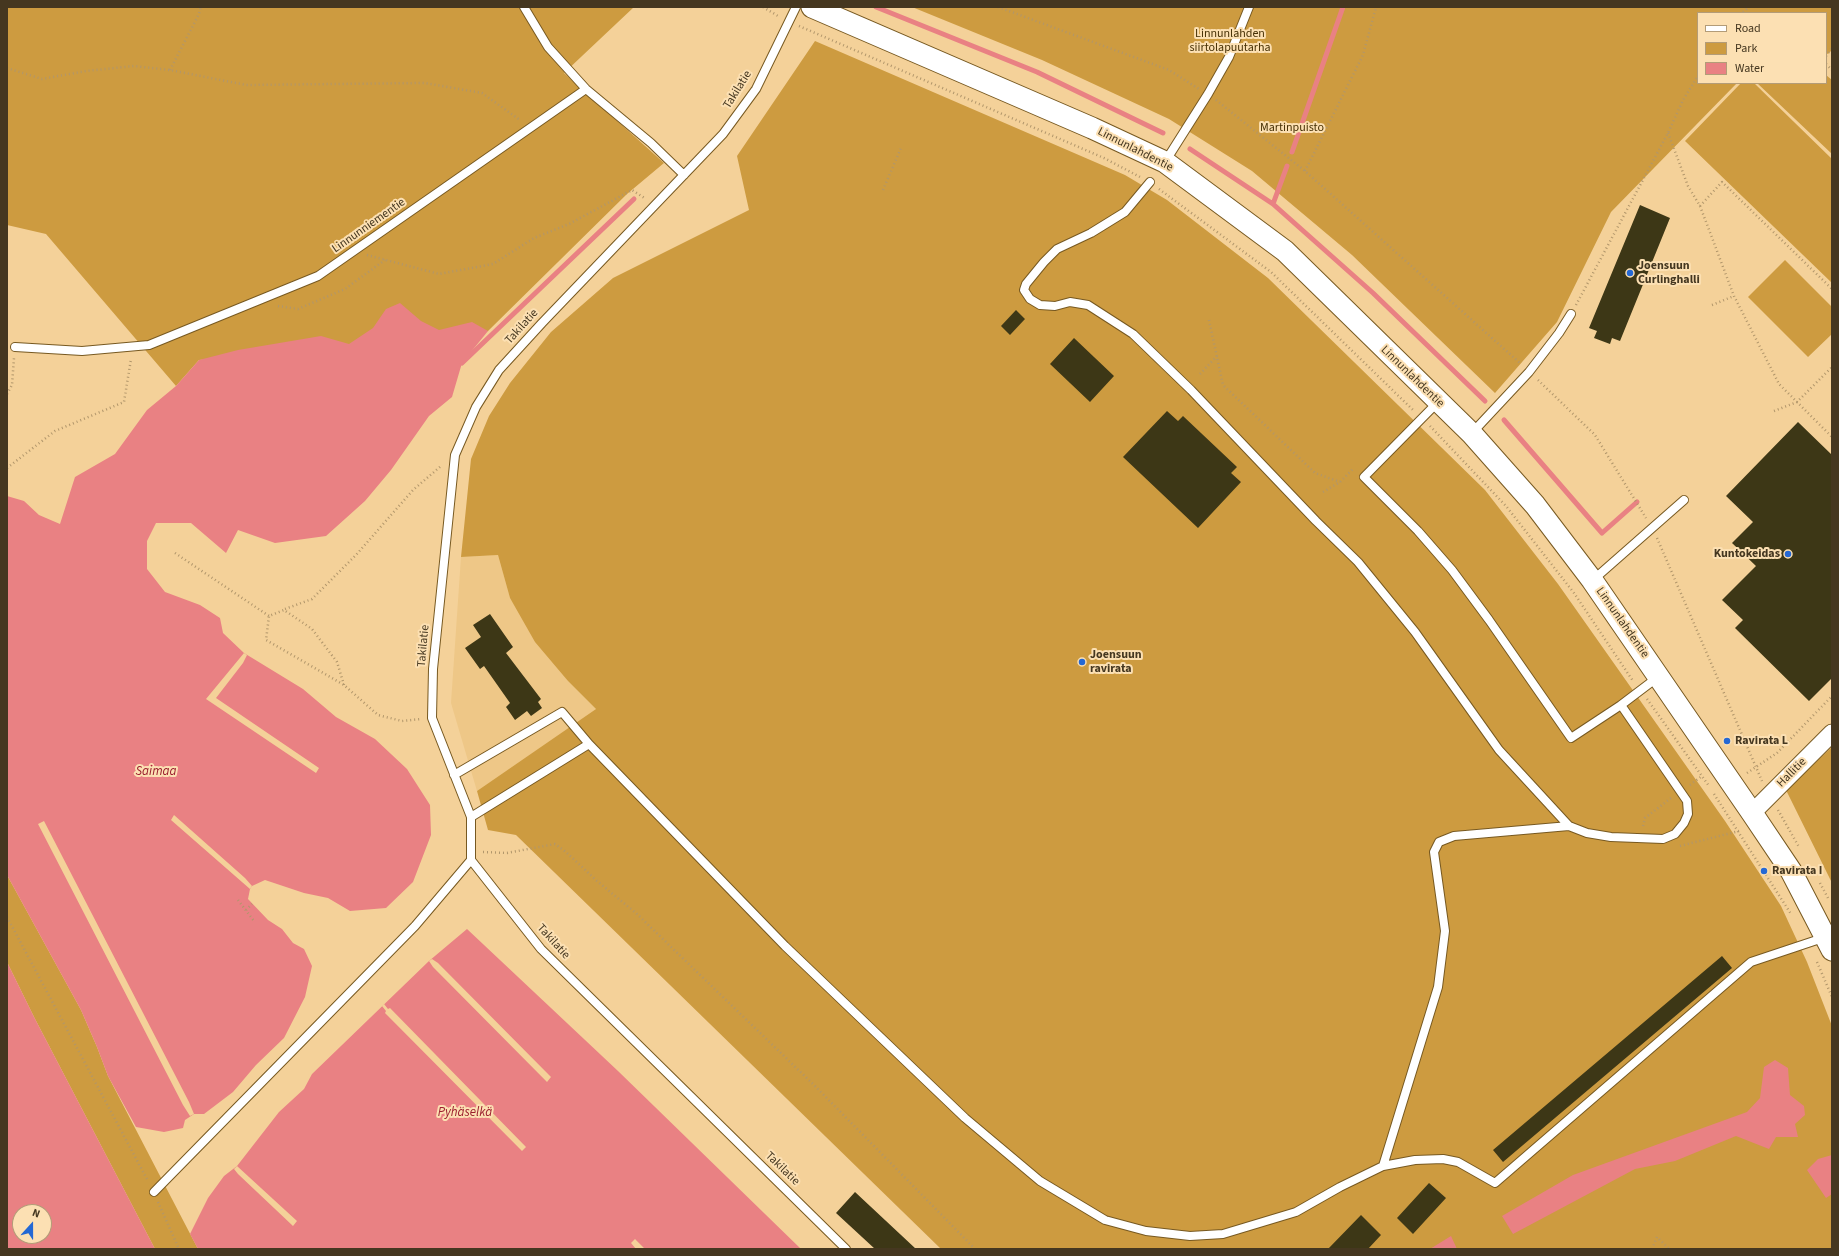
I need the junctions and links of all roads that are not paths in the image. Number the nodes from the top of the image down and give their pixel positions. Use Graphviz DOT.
graph roads {
  1 [pos="524,7"];
  2 [pos="796,7"];
  3 [pos="812,7"];
  4 [pos="1249,7"];
  5 [pos="586,89"];
  6 [pos="1164,162"];
  7 [pos="684,175"];
  8 [pos="1150,182"];
  9 [pos="1571,314"];
  10 [pos="14,347"];
  11 [pos="1438,402"];
  12 [pos="1472,434"];
  13 [pos="1684,500"];
  14 [pos="1592,580"];
  15 [pos="1659,676"];
  16 [pos="1621,705"];
  17 [pos="1832,733"];
  18 [pos="589,744"];
  19 [pos="454,775"];
  20 [pos="1752,812"];
  21 [pos="471,816"];
  22 [pos="1569,826"];
  23 [pos="471,855"];
  24 [pos="1822,944"];
  25 [pos="1383,1166"];
  26 [pos="154,1192"];
  27 [pos="846,1249"];
  1 -- 5 [label="lane"];
  2 -- 7 [label="lane, Takilatie"];
  3 -- 6 [label="street, Linnunlahdentie"];
  4 -- 6 [label="lane"];
  5 -- 7 [label="lane"];
  5 -- 10 [label="lane, Linnunniementie"];
  6 -- 11 [label="street, Linnunlahdentie"];
  7 -- 19 [label="lane, Takilatie"];
  8 -- 22 [label="lane"];
  9 -- 12 [label="lane"];
  11 -- 12 [label="street, Linnunlahdentie"];
  11 -- 16 [label="lane"];
  12 -- 14 [label="street, Linnunlahdentie"];
  13 -- 14 [label="lane"];
  14 -- 15 [label="street, Linnunlahdentie"];
  15 -- 16 [label="lane"];
  15 -- 20 [label="street, Linnunlahdentie"];
  16 -- 22 [label="lane"];
  17 -- 20 [label="street, Hallitie"];
  18 -- 19 [label="lane"];
  18 -- 21 [label="lane"];
  18 -- 25 [label="lane"];
  19 -- 21 [label="lane, Takilatie"];
  20 -- 24 [label="street, Linnunlahdentie"];
  21 -- 23 [label="lane, Takilatie"];
  22 -- 25 [label="lane"];
  23 -- 26 [label="lane"];
  23 -- 27 [label="lane, Takilatie"];
  24 -- 25 [label="lane"];
}
